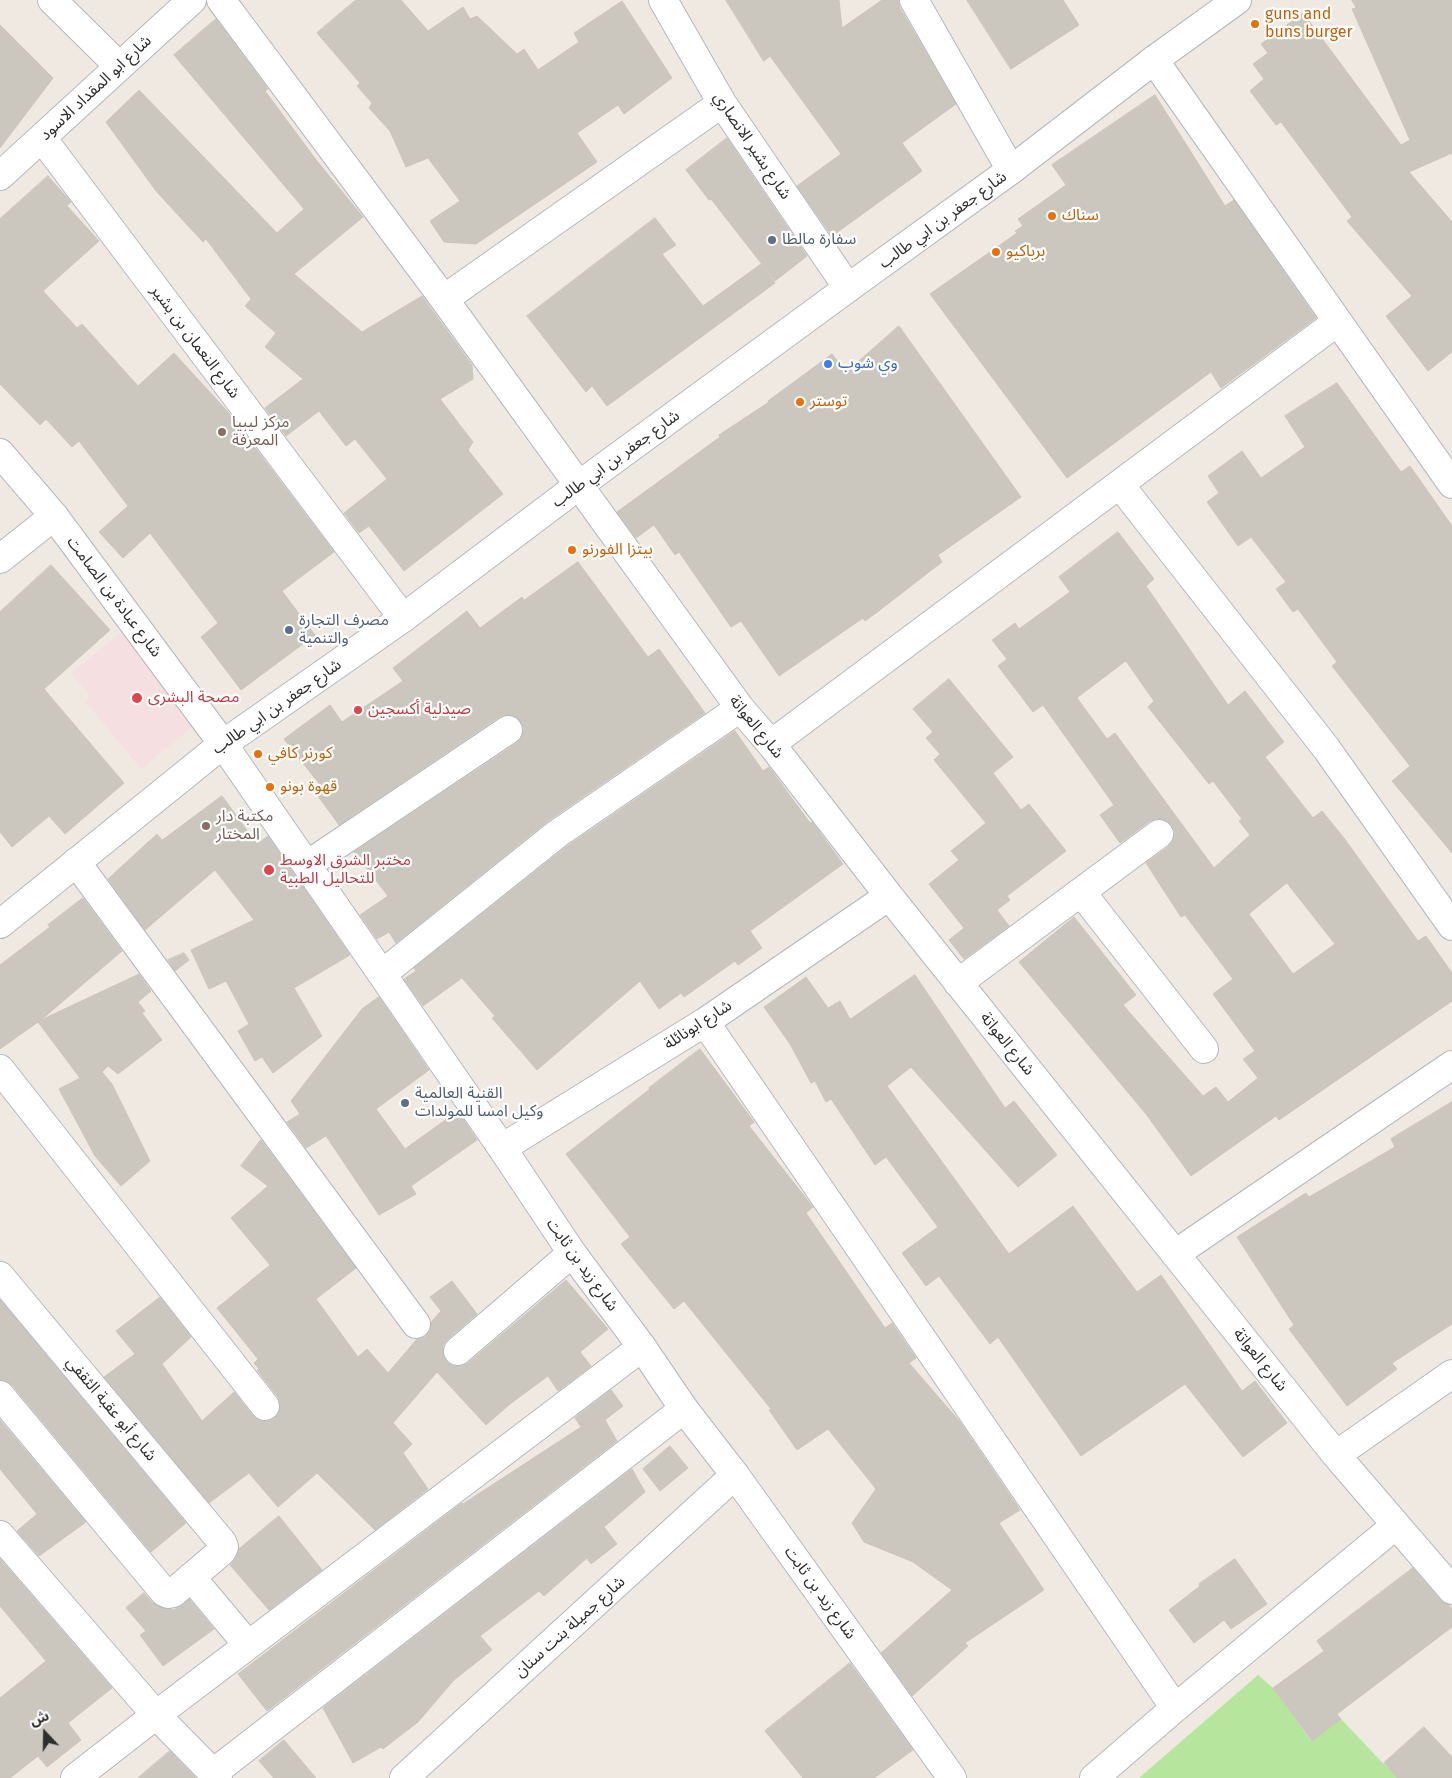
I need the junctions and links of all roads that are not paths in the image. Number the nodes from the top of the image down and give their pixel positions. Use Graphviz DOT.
graph roads {
  1 [pos="52,0"];
  2 [pos="192,0"];
  3 [pos="221,0"];
  4 [pos="664,0"];
  5 [pos="914,0"];
  6 [pos="1236,0"];
  7 [pos="1154,60"];
  8 [pos="119,66"];
  9 [pos="722,103"];
  10 [pos="42,138"];
  11 [pos="1011,170"];
  12 [pos="0,176"];
  13 [pos="848,288"];
  14 [pos="444,299"];
  15 [pos="1337,322"];
  16 [pos="0,453"];
  17 [pos="1452,484"];
  18 [pos="1120,485"];
  19 [pos="578,486"];
  20 [pos="54,516"];
  21 [pos="0,559"];
  22 [pos="403,618"];
  23 [pos="740,708"];
  24 [pos="508,730"];
  25 [pos="223,744"];
  26 [pos="771,744"];
  27 [pos="1159,834"];
  28 [pos="76,862"];
  29 [pos="307,865"];
  30 [pos="1080,892"];
  31 [pos="889,896"];
  32 [pos="0,924"];
  33 [pos="1452,926"];
  34 [pos="382,974"];
  35 [pos="958,983"];
  36 [pos="705,1022"];
  37 [pos="1204,1049"];
  38 [pos="1452,1065"];
  39 [pos="0,1069"];
  40 [pos="502,1148"];
  41 [pos="572,1253"];
  42 [pos="1175,1254"];
  43 [pos="0,1276"];
  44 [pos="416,1324"];
  45 [pos="642,1347"];
  46 [pos="458,1351"];
  47 [pos="1452,1374"];
  48 [pos="0,1395"];
  49 [pos="265,1406"];
  50 [pos="684,1409"];
  51 [pos="1336,1455"];
  52 [pos="735,1475"];
  53 [pos="1396,1525"];
  54 [pos="0,1534"];
  55 [pos="192,1577"];
  56 [pos="1452,1590"];
  57 [pos="248,1645"];
  58 [pos="1175,1708"];
  59 [pos="156,1715"];
  60 [pos="215,1775"];
  61 [pos="75,1778"];
  62 [pos="404,1778"];
  63 [pos="952,1778"];
  64 [pos="1094,1778"];
  1 -- 8 [label="street"];
  2 -- 8 [label="street, شارع ابو المقداد الاسود"];
  3 -- 14 [label="street, شارع العواتة"];
  4 -- 9 [label="street, شارع بشير الانصاري"];
  5 -- 11 [label="street"];
  6 -- 7 [label="street, شارع جعفر بن ابي طالب"];
  7 -- 11 [label="street, شارع جعفر بن ابي طالب"];
  7 -- 15 [label="street"];
  8 -- 10 [label="street, شارع ابو المقداد الاسود"];
  9 -- 13 [label="street, شارع بشير الانصاري"];
  9 -- 14 [label="street"];
  10 -- 12 [label="street, شارع ابو المقداد الاسود"];
  10 -- 22 [label="street, شارع النعمان بن بشير"];
  11 -- 13 [label="street, شارع جعفر بن ابي طالب"];
  13 -- 19 [label="street, شارع جعفر بن ابي طالب"];
  14 -- 19 [label="street, شارع العواتة"];
  15 -- 17 [label="street"];
  15 -- 18 [label="street"];
  16 -- 20 [label="street, شارع عبادة بن الصامت"];
  18 -- 26 [label="street"];
  18 -- 33 [label="street"];
  19 -- 22 [label="street, شارع جعفر بن ابي طالب"];
  19 -- 23 [label="street, شارع العواتة"];
  20 -- 21 [label="street"];
  20 -- 25 [label="street, شارع عبادة بن الصامت"];
  22 -- 25 [label="street, شارع جعفر بن ابي طالب"];
  23 -- 26 [label="street, شارع العواتة"];
  23 -- 34 [label="street"];
  24 -- 29 [label="street"];
  25 -- 28 [label="street, شارع جعفر بن ابي طالب"];
  25 -- 29 [label="street, شارع زيد بن ثابت"];
  26 -- 31 [label="street, شارع العواتة"];
  27 -- 30 [label="street"];
  28 -- 32 [label="street, شارع جعفر بن ابي طالب"];
  28 -- 44 [label="street"];
  29 -- 34 [label="street, شارع زيد بن ثابت"];
  30 -- 35 [label="street"];
  30 -- 37 [label="street"];
  31 -- 35 [label="street, شارع العواتة"];
  31 -- 36 [label="street, شارع ابونائلة"];
  34 -- 40 [label="street, شارع زيد بن ثابت"];
  35 -- 42 [label="street, شارع العواتة"];
  36 -- 40 [label="street, شارع ابونائلة"];
  36 -- 58 [label="street"];
  38 -- 42 [label="street"];
  39 -- 49 [label="street"];
  40 -- 41 [label="street, شارع زيد بن ثابت"];
  41 -- 45 [label="street, شارع زيد بن ثابت"];
  41 -- 46 [label="street"];
  42 -- 51 [label="street, شارع العواتة"];
  43 -- 55 [label="street, شارع أبو عقبة الثقفي"];
  45 -- 50 [label="street, شارع زيد بن ثابت"];
  45 -- 57 [label="street"];
  47 -- 51 [label="street"];
  48 -- 55 [label="street"];
  50 -- 52 [label="street, شارع زيد بن ثابت"];
  50 -- 60 [label="street"];
  51 -- 53 [label="street, شارع العواتة"];
  52 -- 62 [label="street, شارع جميلة بنت سنان"];
  52 -- 63 [label="street, شارع زيد بن ثابت"];
  53 -- 56 [label="street, شارع العواتة"];
  53 -- 58 [label="street"];
  54 -- 59 [label="street"];
  55 -- 57 [label="street"];
  57 -- 59 [label="street"];
  58 -- 64 [label="street"];
  59 -- 60 [label="street"];
  59 -- 61 [label="street"];
}
